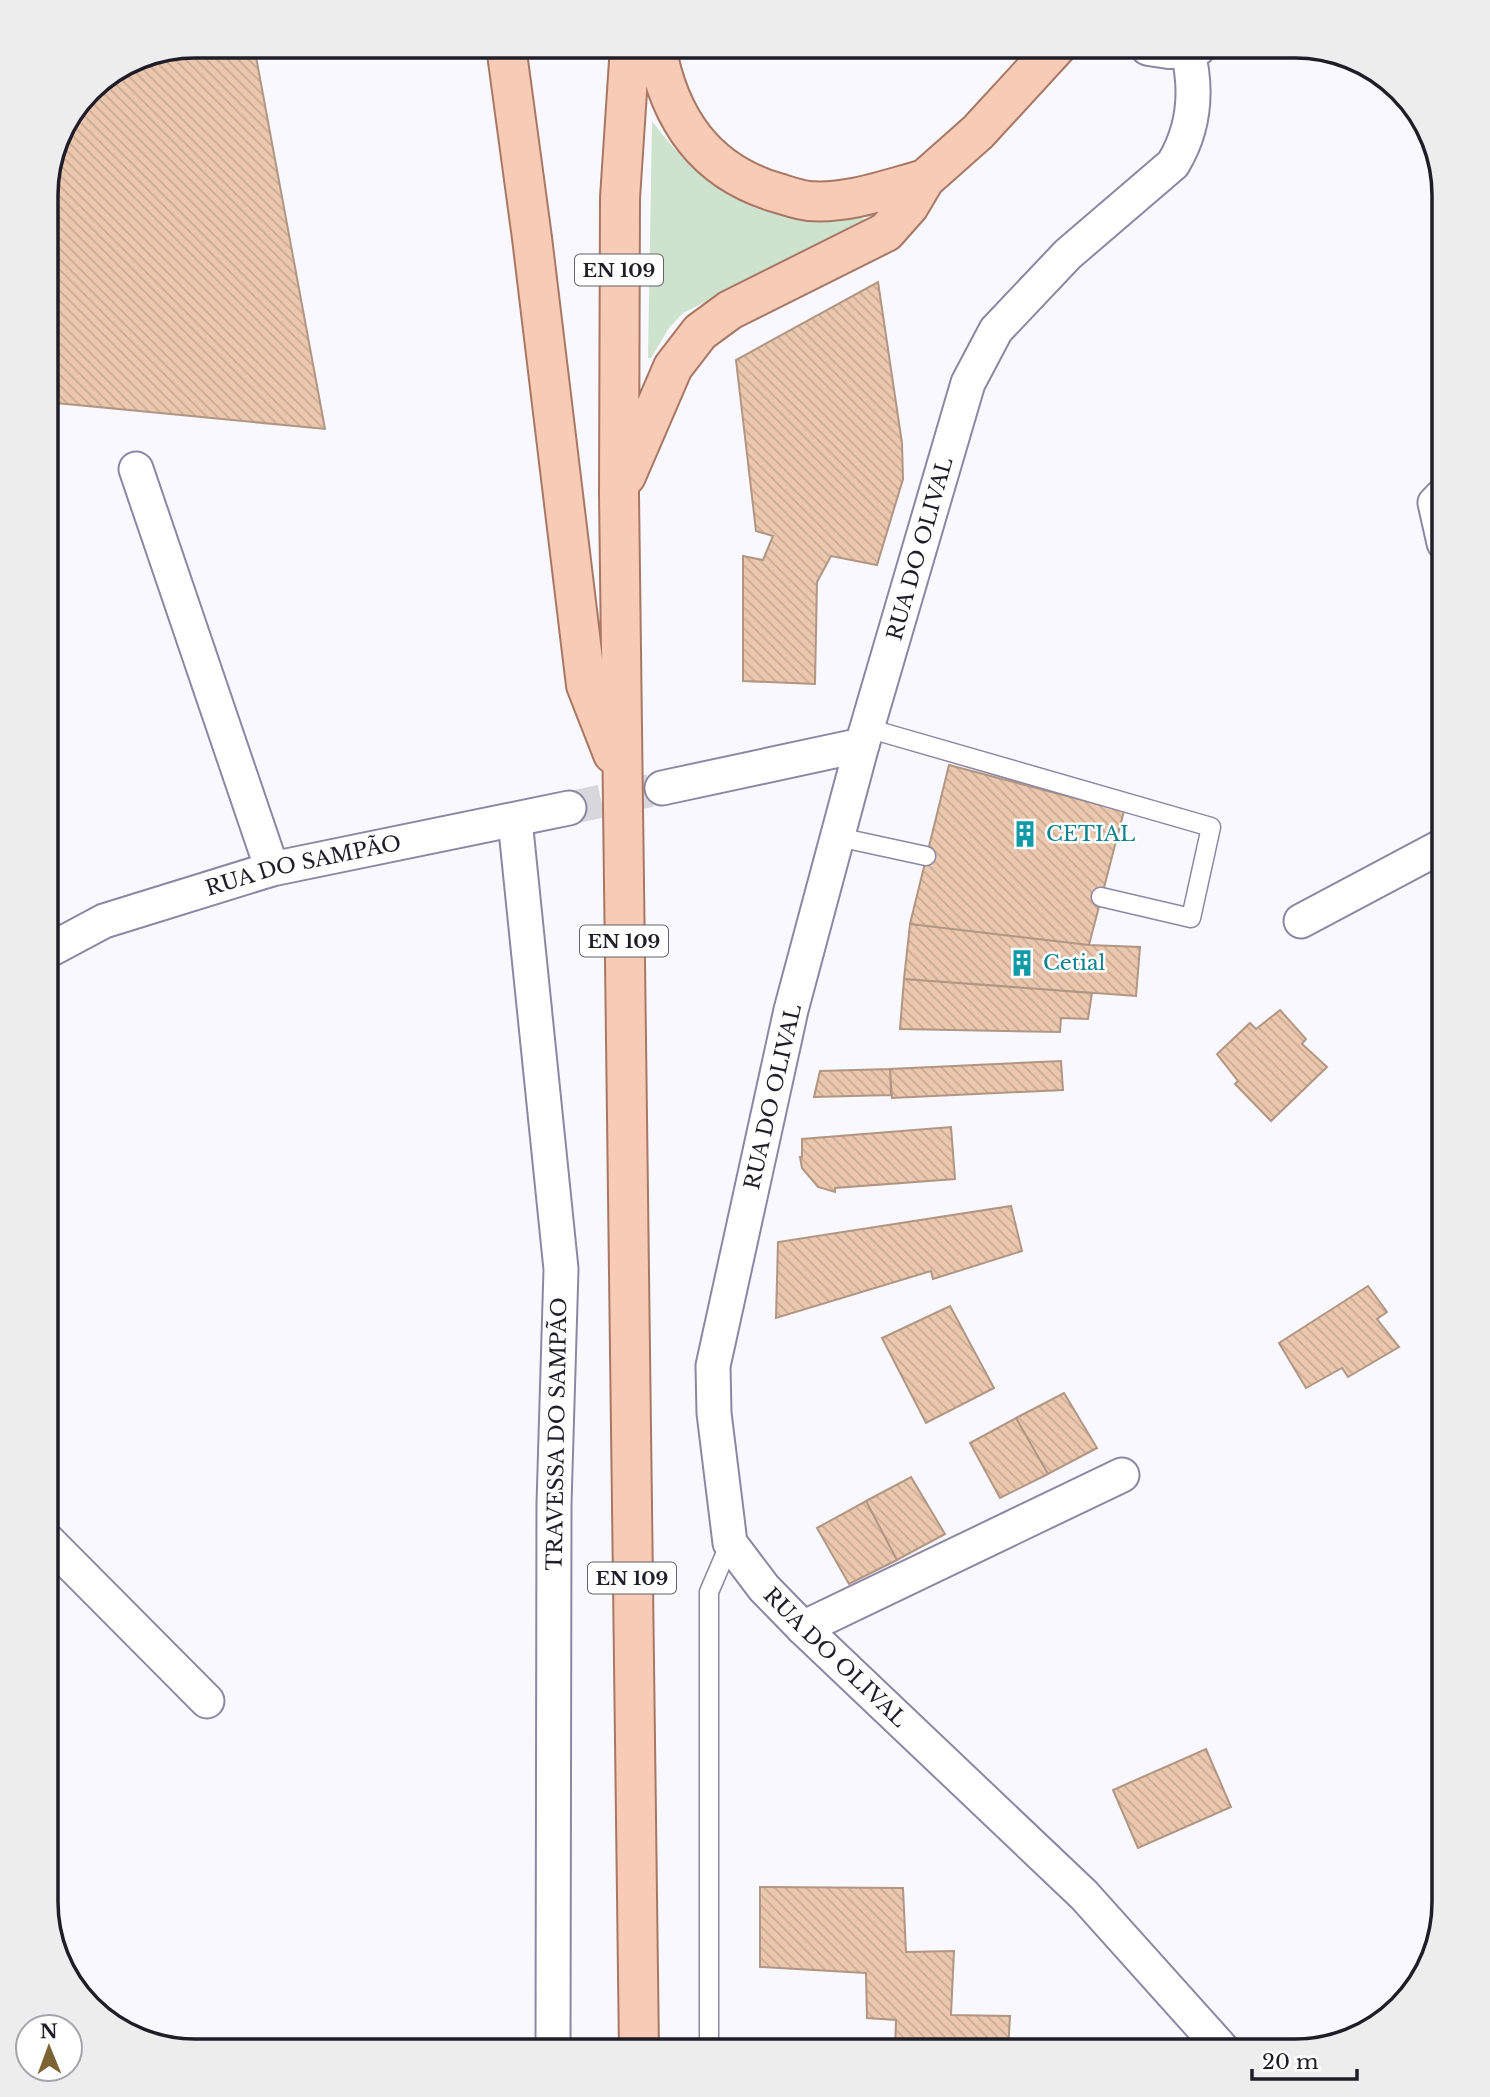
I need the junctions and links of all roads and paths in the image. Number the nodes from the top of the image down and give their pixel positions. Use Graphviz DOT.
graph roads {
  1 [pos="508,58"];
  2 [pos="630,58"];
  3 [pos="659,58"];
  4 [pos="1046,58"];
  5 [pos="1192,58"];
  6 [pos="925,179"];
  7 [pos="136,469"];
  8 [pos="619,494"];
  9 [pos="865,737"];
  10 [pos="622,778"];
  11 [pos="662,788"];
  12 [pos="569,808"];
  13 [pos="514,820"];
  14 [pos="838,837"];
  15 [pos="1432,851"];
  16 [pos="926,856"];
  17 [pos="272,869"];
  18 [pos="1101,897"];
  19 [pos="1301,921"];
  20 [pos="58,946"];
  21 [pos="1122,1475"];
  22 [pos="730,1543"];
  23 [pos="58,1551"];
  24 [pos="803,1628"];
  25 [pos="207,1701"];
  26 [pos="553,2039"];
  27 [pos="639,2039"];
  28 [pos="709,2039"];
  29 [pos="1212,2039"];
  1 -- 10 [label="main road"];
  2 -- 8 [label="main road, EN 109"];
  3 -- 6 [label="main road"];
  4 -- 6 [label="main road"];
  5 -- 9 [label="street, RUA DO OLIVAL"];
  6 -- 8 [label="main road"];
  7 -- 17 [label="street"];
  8 -- 10 [label="main road, EN 109"];
  9 -- 11 [label="street"];
  9 -- 14 [label="street, RUA DO OLIVAL"];
  9 -- 18 [label="lane"];
  10 -- 27 [label="main road, EN 109"];
  12 -- 13 [label="street, RUA DO SAMPÃO"];
  13 -- 17 [label="street, RUA DO SAMPÃO"];
  13 -- 26 [label="street, TRAVESSA DO SAMPÃO"];
  14 -- 16 [label="lane"];
  14 -- 22 [label="street, RUA DO OLIVAL"];
  15 -- 19 [label="street"];
  17 -- 20 [label="street, RUA DO SAMPÃO"];
  21 -- 24 [label="street"];
  22 -- 24 [label="street, RUA DO OLIVAL"];
  22 -- 28 [label="lane"];
  23 -- 25 [label="street"];
  24 -- 29 [label="street, RUA DO OLIVAL"];
}
